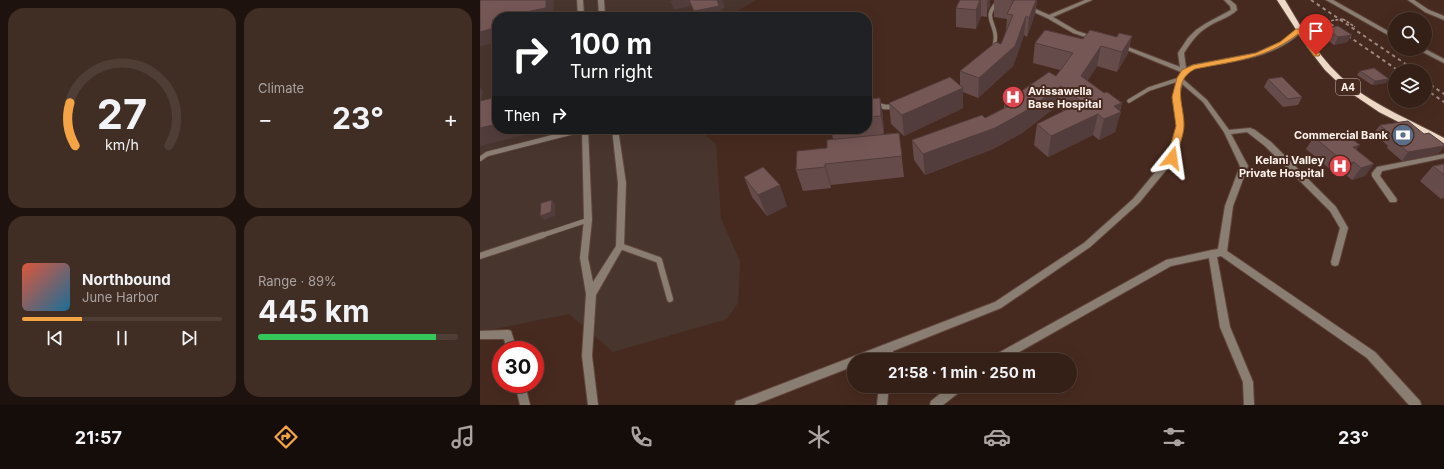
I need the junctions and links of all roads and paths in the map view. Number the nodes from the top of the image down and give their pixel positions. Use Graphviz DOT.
graph roads {
  1 [pos="580,0"];
  2 [pos="601,0"];
  3 [pos="1000,0"];
  4 [pos="1011,0"];
  5 [pos="1089,0"];
  6 [pos="1227,0"];
  7 [pos="1281,0"];
  8 [pos="1329,0"];
  9 [pos="1411,0"];
  10 [pos="581,12"];
  11 [pos="602,12"];
  12 [pos="1049,17"];
  13 [pos="1444,18"];
  14 [pos="1354,27"];
  15 [pos="1334,30"];
  16 [pos="1299,31"];
  17 [pos="1388,33"];
  18 [pos="1104,41"];
  19 [pos="1111,43"];
  20 [pos="991,53"];
  21 [pos="1432,55"];
  22 [pos="1444,61"];
  23 [pos="1182,75"];
  24 [pos="1128,101"];
  25 [pos="872,103"];
  26 [pos="898,107"];
  27 [pos="1227,132"];
  28 [pos="565,134"];
  29 [pos="585,134"];
  30 [pos="616,134"];
  31 [pos="1444,142"];
  32 [pos="1444,156"];
  33 [pos="480,159"];
  34 [pos="1393,200"];
  35 [pos="588,220"];
  36 [pos="620,246"];
  37 [pos="1217,252"];
  38 [pos="480,256"];
  39 [pos="1335,262"];
  40 [pos="591,294"];
  41 [pos="670,298"];
  42 [pos="480,335"];
  43 [pos="510,341"];
  44 [pos="888,348"];
  45 [pos="874,353"];
  46 [pos="887,353"];
  47 [pos="1008,353"];
  48 [pos="847,363"];
  49 [pos="522,393"];
  50 [pos="883,393"];
  51 [pos="950,393"];
  52 [pos="525,405"];
  53 [pos="593,405"];
  54 [pos="740,405"];
  55 [pos="882,405"];
  56 [pos="935,405"];
  57 [pos="1250,405"];
  58 [pos="1416,405"];
  1 -- 10 [label="street"];
  2 -- 11 [label="street"];
  3 -- 20 [label="lane"];
  4 -- 12 [label="street"];
  5 -- 12 [label="street"];
  6 -- 23 [label="street"];
  7 -- 16 [label="highway, A4"];
  8 -- 17 [label="street"];
  9 -- 13 [label="street"];
  12 -- 18 [label="street"];
  14 -- 15 [label="path, bridge"];
  16 -- 23 [label="street"];
  16 -- 31 [label="highway, A4"];
  19 -- 23 [label="street"];
  21 -- 22 [label="street"];
  23 -- 24 [label="lane"];
  23 -- 27 [label="street"];
  23 -- 44 [label="street"];
  25 -- 26 [label="lane"];
  27 -- 37 [label="street"];
  27 -- 39 [label="street"];
  28 -- 33 [label="lane"];
  29 -- 35 [label="street"];
  30 -- 36 [label="street"];
  32 -- 34 [label="street"];
  35 -- 38 [label="lane"];
  35 -- 40 [label="street"];
  36 -- 40 [label="street"];
  36 -- 41 [label="lane"];
  37 -- 47 [label="street"];
  37 -- 57 [label="street"];
  37 -- 58 [label="street"];
  40 -- 53 [label="street"];
  42 -- 43 [label="street"];
  44 -- 45 [label="street"];
  44 -- 46 [label="street"];
  48 -- 54 [label="street"];
  49 -- 52 [label="street"];
  50 -- 55 [label="street"];
  51 -- 56 [label="street"];
}
